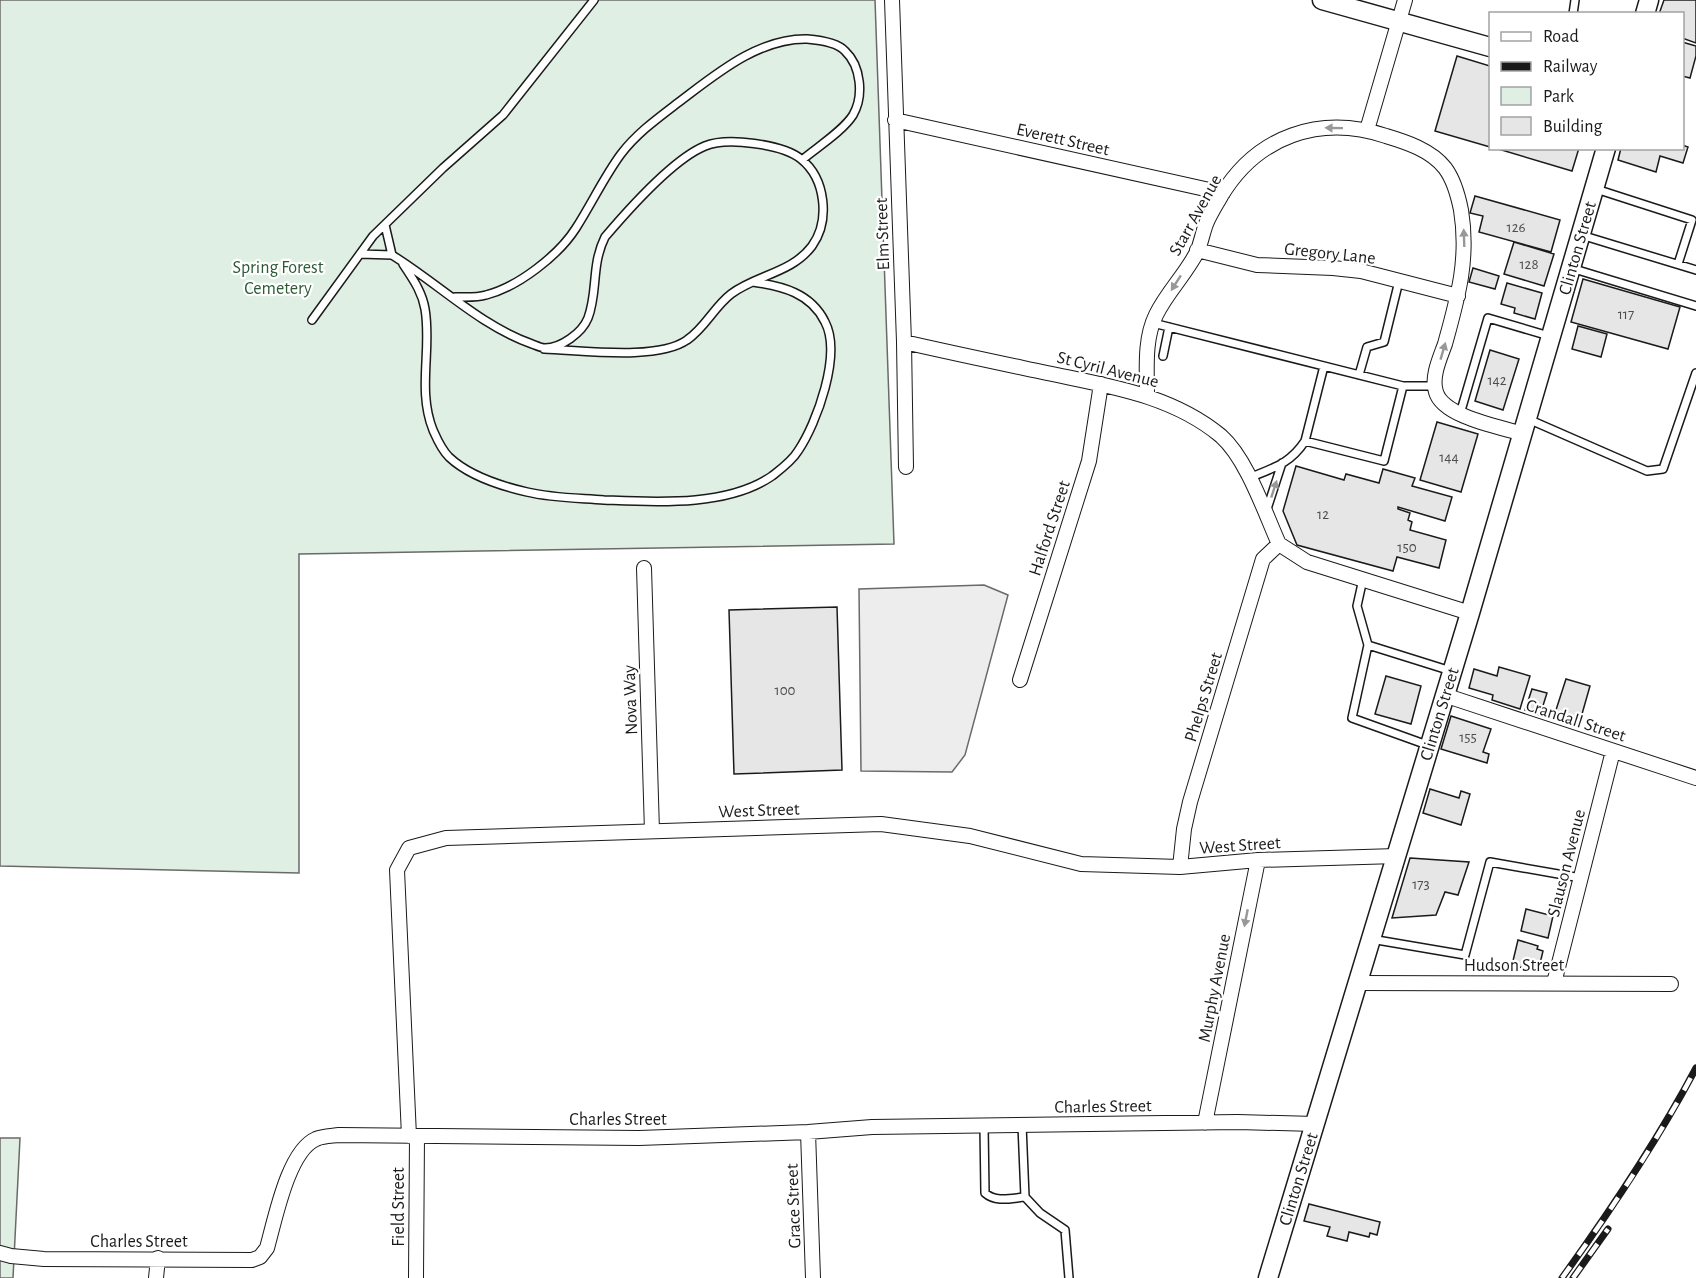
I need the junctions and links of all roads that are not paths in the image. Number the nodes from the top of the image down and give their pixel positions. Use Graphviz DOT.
graph roads {
  1 [pos="594,0"];
  2 [pos="892,0"];
  3 [pos="1322,0"];
  4 [pos="1405,0"];
  5 [pos="1399,20"];
  6 [pos="1489,45"];
  7 [pos="895,120"];
  8 [pos="1367,130"];
  9 [pos="1605,150"];
  10 [pos="802,160"];
  11 [pos="1594,189"];
  12 [pos="1222,193"];
  13 [pos="385,225"];
  14 [pos="1581,235"];
  15 [pos="1197,250"];
  16 [pos="360,254"];
  17 [pos="392,255"];
  18 [pos="400,260"];
  19 [pos="1678,264"];
  20 [pos="1571,268"];
  21 [pos="1696,270"];
  22 [pos="1399,281"];
  23 [pos="753,282"];
  24 [pos="1458,296"];
  25 [pos="454,297"];
  26 [pos="1696,306"];
  27 [pos="312,320"];
  28 [pos="1153,323"];
  29 [pos="1169,327"];
  30 [pos="1551,336"];
  31 [pos="904,342"];
  32 [pos="544,349"];
  33 [pos="1163,356"];
  34 [pos="1324,366"];
  35 [pos="1696,373"];
  36 [pos="1359,375"];
  37 [pos="1101,384"];
  38 [pos="1403,386"];
  39 [pos="1435,386"];
  40 [pos="1147,396"];
  41 [pos="1460,414"];
  42 [pos="1525,426"];
  43 [pos="1305,441"];
  44 [pos="1282,463"];
  45 [pos="906,467"];
  46 [pos="1249,478"];
  47 [pos="1265,514"];
  48 [pos="1279,544"];
  49 [pos="644,568"];
  50 [pos="1363,579"];
  51 [pos="1470,613"];
  52 [pos="1368,645"];
  53 [pos="1452,671"];
  54 [pos="1020,680"];
  55 [pos="1444,695"];
  56 [pos="1430,746"];
  57 [pos="1613,752"];
  58 [pos="1696,778"];
  59 [pos="652,831"];
  60 [pos="1397,856"];
  61 [pos="1258,860"];
  62 [pos="1180,867"];
  63 [pos="1581,878"];
  64 [pos="1371,939"];
  65 [pos="1554,982"];
  66 [pos="1358,983"];
  67 [pos="1671,984"];
  68 [pos="1205,1123"];
  69 [pos="1315,1124"];
  70 [pos="1022,1125"];
  71 [pos="984,1126"];
  72 [pos="808,1132"];
  73 [pos="413,1136"];
  74 [pos="1025,1197"];
  75 [pos="0,1253"];
  76 [pos="158,1258"];
  77 [pos="156,1278"];
  78 [pos="416,1278"];
  79 [pos="813,1278"];
  80 [pos="1069,1278"];
  81 [pos="1268,1278"];
  1 -- 13 [label="lane"];
  2 -- 7 [label="street, Elm Street"];
  3 -- 5 [label="street"];
  4 -- 5 [label="street"];
  5 -- 6 [label="street"];
  5 -- 8 [label="street"];
  7 -- 12 [label="street, Everett Street"];
  7 -- 31 [label="street, Elm Street"];
  8 -- 12 [label="street, Starr Avenue, one-way"];
  24 -- 8 [label="street, Starr Avenue, one-way"];
  9 -- 11 [label="street, Clinton Street"];
  10 -- 23 [label="lane"];
  10 -- 25 [label="lane"];
  10 -- 32 [label="lane"];
  11 -- 14 [label="street, Clinton Street"];
  11 -- 19 [label="lane"];
  12 -- 15 [label="street, Starr Avenue"];
  13 -- 16 [label="lane"];
  13 -- 17 [label="lane"];
  14 -- 19 [label="lane"];
  14 -- 20 [label="street, Clinton Street"];
  15 -- 22 [label="street, Gregory Lane"];
  15 -- 28 [label="street, Starr Avenue, one-way"];
  16 -- 17 [label="lane"];
  16 -- 27 [label="lane"];
  17 -- 18 [label="lane"];
  18 -- 23 [label="lane"];
  18 -- 25 [label="lane"];
  19 -- 21 [label="lane"];
  20 -- 26 [label="lane"];
  20 -- 30 [label="street, Clinton Street"];
  22 -- 24 [label="street, Gregory Lane"];
  22 -- 36 [label="lane"];
  23 -- 32 [label="lane"];
  39 -- 24 [label="street, Starr Avenue, one-way"];
  25 -- 32 [label="lane"];
  28 -- 29 [label="lane"];
  28 -- 40 [label="street, Starr Avenue"];
  29 -- 33 [label="lane"];
  29 -- 34 [label="lane"];
  30 -- 41 [label="lane"];
  30 -- 42 [label="street, Clinton Street"];
  31 -- 37 [label="street, St Cyril Avenue"];
  31 -- 45 [label="street, Elm Street"];
  34 -- 36 [label="lane"];
  34 -- 43 [label="lane"];
  35 -- 42 [label="lane"];
  36 -- 38 [label="lane"];
  37 -- 40 [label="street, St Cyril Avenue"];
  37 -- 54 [label="street, Halford Street"];
  38 -- 39 [label="lane"];
  38 -- 43 [label="lane"];
  39 -- 41 [label="street"];
  40 -- 46 [label="street, St Cyril Avenue"];
  41 -- 42 [label="street"];
  42 -- 51 [label="street, Clinton Street"];
  43 -- 44 [label="lane"];
  44 -- 46 [label="lane"];
  47 -- 44 [label="lane, one-way"];
  46 -- 47 [label="street, St Cyril Avenue"];
  47 -- 48 [label="street, St Cyril Avenue"];
  48 -- 50 [label="street"];
  48 -- 62 [label="street, Phelps Street"];
  49 -- 59 [label="street, Nova Way"];
  50 -- 51 [label="street"];
  50 -- 52 [label="lane"];
  51 -- 53 [label="street, Clinton Street"];
  52 -- 53 [label="lane"];
  52 -- 56 [label="lane"];
  53 -- 55 [label="street, Clinton Street"];
  55 -- 56 [label="street, Clinton Street"];
  55 -- 57 [label="street, Crandall Street"];
  56 -- 60 [label="street, Clinton Street"];
  57 -- 58 [label="street, Crandall Street"];
  57 -- 63 [label="street, Slauson Avenue"];
  59 -- 62 [label="street, West Street"];
  59 -- 73 [label="street, West Street"];
  60 -- 61 [label="street, West Street"];
  60 -- 64 [label="street, Clinton Street"];
  61 -- 62 [label="street, West Street"];
  61 -- 68 [label="street, Murphy Avenue, one-way"];
  63 -- 64 [label="lane"];
  63 -- 65 [label="street, Slauson Avenue"];
  64 -- 66 [label="street, Clinton Street"];
  65 -- 66 [label="street, Hudson Street"];
  65 -- 67 [label="street, Hudson Street"];
  66 -- 69 [label="street, Clinton Street"];
  68 -- 69 [label="street, Charles Street"];
  68 -- 70 [label="street, Charles Street"];
  69 -- 81 [label="street, Clinton Street"];
  70 -- 71 [label="street, Charles Street"];
  70 -- 74 [label="lane"];
  71 -- 72 [label="street, Charles Street"];
  71 -- 74 [label="lane"];
  72 -- 73 [label="street, Charles Street"];
  72 -- 79 [label="street, Grace Street"];
  73 -- 76 [label="street, Charles Street"];
  73 -- 78 [label="street, Field Street"];
  74 -- 80 [label="lane"];
  75 -- 76 [label="street, Charles Street"];
  76 -- 77 [label="street"];
}
